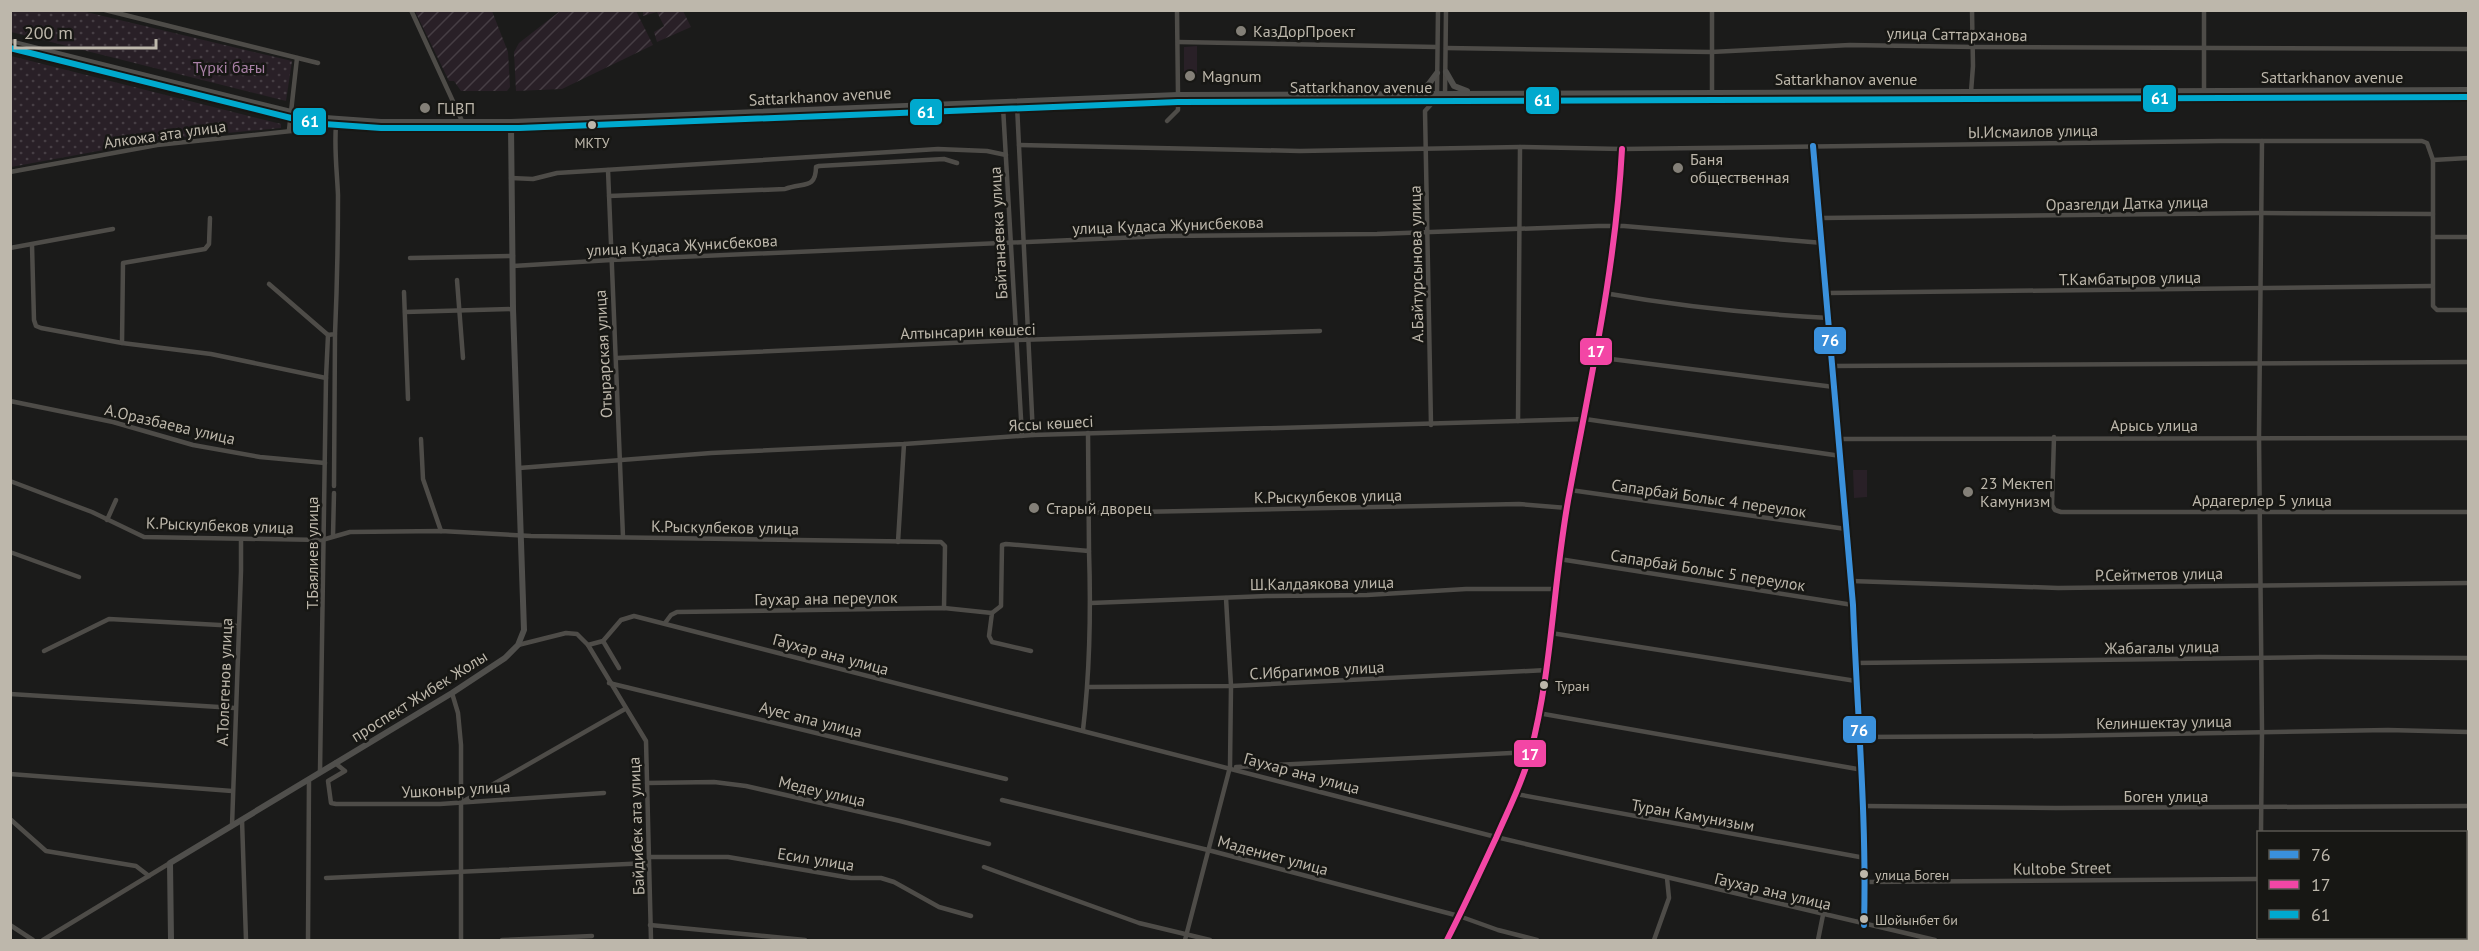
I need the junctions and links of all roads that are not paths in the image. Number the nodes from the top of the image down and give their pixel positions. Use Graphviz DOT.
graph roads {
  1 [pos="105,10"];
  2 [pos="411,10"];
  3 [pos="1177,10"];
  4 [pos="1438,10"];
  5 [pos="1446,10"];
  6 [pos="1712,10"];
  7 [pos="1972,10"];
  8 [pos="2204,10"];
  9 [pos="10,42"];
  10 [pos="1178,42"];
  11 [pos="1437,47"];
  12 [pos="1974,47"];
  13 [pos="10,48"];
  14 [pos="1446,48"];
  15 [pos="2204,48"];
  16 [pos="2469,49"];
  17 [pos="1711,52"];
  18 [pos="297,58"];
  19 [pos="318,63"];
  20 [pos="1446,72"];
  21 [pos="1437,73"];
  22 [pos="2247,90"];
  23 [pos="2469,90"];
  24 [pos="1971,92"];
  25 [pos="1445,93"];
  26 [pos="1476,93"];
  27 [pos="1407,94"];
  28 [pos="2204,94"];
  29 [pos="1711,96"];
  30 [pos="1761,96"];
  31 [pos="1485,97"];
  32 [pos="2469,97"];
  33 [pos="2247,98"];
  34 [pos="1178,99"];
  35 [pos="1433,100"];
  36 [pos="1444,101"];
  37 [pos="1017,104"];
  38 [pos="1003,105"];
  39 [pos="291,115"];
  40 [pos="462,121"];
  41 [pos="1167,121"];
  42 [pos="324,124"];
  43 [pos="336,125"];
  44 [pos="511,125"];
  45 [pos="289,130"];
  46 [pos="2262,141"];
  47 [pos="1019,145"];
  48 [pos="1813,146"];
  49 [pos="1520,147"];
  50 [pos="1425,149"];
  51 [pos="1622,149"];
  52 [pos="1006,155"];
  53 [pos="2469,158"];
  54 [pos="2433,160"];
  55 [pos="957,163"];
  56 [pos="608,170"];
  57 [pos="10,172"];
  58 [pos="511,178"];
  59 [pos="609,196"];
  60 [pos="2262,213"];
  61 [pos="2433,214"];
  62 [pos="210,218"];
  63 [pos="1821,218"];
  64 [pos="1616,226"];
  65 [pos="113,229"];
  66 [pos="1519,229"];
  67 [pos="1429,232"];
  68 [pos="2433,237"];
  69 [pos="2469,237"];
  70 [pos="1011,242"];
  71 [pos="1023,242"];
  72 [pos="1823,243"];
  73 [pos="32,245"];
  74 [pos="10,248"];
  75 [pos="513,256"];
  76 [pos="410,258"];
  77 [pos="611,260"];
  78 [pos="513,266"];
  79 [pos="457,280"];
  80 [pos="269,284"];
  81 [pos="2432,286"];
  82 [pos="2260,289"];
  83 [pos="404,292"];
  84 [pos="1604,293"];
  85 [pos="1828,293"];
  86 [pos="513,309"];
  87 [pos="459,310"];
  88 [pos="2469,310"];
  89 [pos="405,312"];
  90 [pos="1829,318"];
  91 [pos="1320,331"];
  92 [pos="328,334"];
  93 [pos="335,334"];
  94 [pos="1017,340"];
  95 [pos="1028,340"];
  96 [pos="122,343"];
  97 [pos="1595,357"];
  98 [pos="462,358"];
  99 [pos="617,358"];
  100 [pos="2469,362"];
  101 [pos="2260,363"];
  102 [pos="1832,366"];
  103 [pos="326,378"];
  104 [pos="1834,387"];
  105 [pos="408,399"];
  106 [pos="10,401"];
  107 [pos="1585,419"];
  108 [pos="1518,422"];
  109 [pos="1431,425"];
  110 [pos="1088,434"];
  111 [pos="1033,435"];
  112 [pos="1023,436"];
  113 [pos="2054,437"];
  114 [pos="2259,438"];
  115 [pos="2469,438"];
  116 [pos="421,439"];
  117 [pos="1839,439"];
  118 [pos="904,444"];
  119 [pos="1841,456"];
  120 [pos="620,460"];
  121 [pos="325,463"];
  122 [pos="519,468"];
  123 [pos="10,481"];
  124 [pos="334,486"];
  125 [pos="1570,490"];
  126 [pos="334,493"];
  127 [pos="116,500"];
  128 [pos="1567,508"];
  129 [pos="2260,512"];
  130 [pos="2469,512"];
  131 [pos="1089,513"];
  132 [pos="107,520"];
  133 [pos="1846,529"];
  134 [pos="441,531"];
  135 [pos="521,534"];
  136 [pos="333,536"];
  137 [pos="623,537"];
  138 [pos="241,540"];
  139 [pos="322,540"];
  140 [pos="898,542"];
  141 [pos="1089,551"];
  142 [pos="10,552"];
  143 [pos="1559,559"];
  144 [pos="79,577"];
  145 [pos="1851,581"];
  146 [pos="2469,583"];
  147 [pos="2260,585"];
  148 [pos="1554,590"];
  149 [pos="1226,598"];
  150 [pos="1091,603"];
  151 [pos="1853,605"];
  152 [pos="944,608"];
  153 [pos="992,613"];
  154 [pos="665,623"];
  155 [pos="238,626"];
  156 [pos="1551,633"];
  157 [pos="603,641"];
  158 [pos="518,645"];
  159 [pos="588,645"];
  160 [pos="44,651"];
  161 [pos="1031,651"];
  162 [pos="2469,658"];
  163 [pos="2260,659"];
  164 [pos="1855,663"];
  165 [pos="619,668"];
  166 [pos="1547,670"];
  167 [pos="1856,681"];
  168 [pos="609,683"];
  169 [pos="1231,686"];
  170 [pos="1088,687"];
  171 [pos="452,693"];
  172 [pos="10,694"];
  173 [pos="235,708"];
  174 [pos="625,709"];
  175 [pos="1538,713"];
  176 [pos="1083,730"];
  177 [pos="2262,732"];
  178 [pos="2469,732"];
  179 [pos="1860,736"];
  180 [pos="1531,752"];
  181 [pos="335,763"];
  182 [pos="1230,767"];
  183 [pos="1863,770"];
  184 [pos="320,771"];
  185 [pos="10,774"];
  186 [pos="309,779"];
  187 [pos="1006,779"];
  188 [pos="647,783"];
  189 [pos="232,791"];
  190 [pos="604,793"];
  191 [pos="1516,794"];
  192 [pos="1002,800"];
  193 [pos="462,803"];
  194 [pos="1864,806"];
  195 [pos="2469,806"];
  196 [pos="2260,808"];
  197 [pos="10,819"];
  198 [pos="242,820"];
  199 [pos="232,826"];
  200 [pos="2261,831"];
  201 [pos="1496,837"];
  202 [pos="989,844"];
  203 [pos="1208,850"];
  204 [pos="1865,858"];
  205 [pos="649,860"];
  206 [pos="170,863"];
  207 [pos="984,867"];
  208 [pos="462,872"];
  209 [pos="149,876"];
  210 [pos="327,878"];
  211 [pos="1667,878"];
  212 [pos="2257,879"];
  213 [pos="1865,882"];
  214 [pos="1823,915"];
  215 [pos="971,916"];
  216 [pos="1459,916"];
  217 [pos="10,925"];
  218 [pos="650,925"];
  219 [pos="1864,925"];
  220 [pos="592,936"];
  221 [pos="1186,938"];
  222 [pos="33,940"];
  223 [pos="43,940"];
  224 [pos="171,940"];
  225 [pos="246,940"];
  226 [pos="308,940"];
  227 [pos="461,940"];
  228 [pos="502,940"];
  229 [pos="651,940"];
  230 [pos="805,940"];
  231 [pos="1210,940"];
  232 [pos="1447,940"];
  233 [pos="1537,940"];
  234 [pos="1654,940"];
  235 [pos="1818,940"];
  236 [pos="1935,940"];
  1 -- 18 [label="street"];
  2 -- 40 [label="street"];
  3 -- 10 [label="street"];
  4 -- 11 [label="street, А.Байтурсынова улица"];
  5 -- 14 [label="street"];
  6 -- 17 [label="street"];
  7 -- 12 [label="street"];
  8 -- 15 [label="street"];
  9 -- 39 [label="main road, Sattarkhanov avenue"];
  10 -- 11 [label="street"];
  10 -- 34 [label="street"];
  11 -- 21 [label="street, А.Байтурсынова улица"];
  12 -- 15 [label="street, улица Саттарханова"];
  12 -- 17 [label="street, улица Саттарханова"];
  12 -- 24 [label="street"];
  13 -- 39 [label="main road, Sattarkhanov avenue"];
  14 -- 17 [label="street, улица Саттарханова"];
  14 -- 20 [label="street"];
  15 -- 16 [label="street, улица Саттарханова"];
  15 -- 28 [label="street"];
  17 -- 29 [label="street"];
  18 -- 19 [label="street"];
  18 -- 39 [label="street"];
  20 -- 25 [label="street"];
  20 -- 26 [label="main road"];
  21 -- 27 [label="main road"];
  21 -- 35 [label="street, А.Байтурсынова улица"];
  22 -- 23 [label="main road, Sattarkhanov avenue"];
  22 -- 28 [label="main road, Sattarkhanov avenue"];
  22 -- 33 [label="main road"];
  24 -- 28 [label="main road, Sattarkhanov avenue"];
  24 -- 30 [label="main road, Sattarkhanov avenue"];
  25 -- 26 [label="main road, Sattarkhanov avenue"];
  25 -- 35 [label="main road, Sattarkhanov avenue"];
  25 -- 36 [label="street"];
  26 -- 31 [label="main road, Sattarkhanov avenue"];
  27 -- 34 [label="main road, Sattarkhanov avenue"];
  27 -- 35 [label="main road, Sattarkhanov avenue"];
  28 -- 30 [label="main road, Sattarkhanov avenue"];
  28 -- 33 [label="main road, Sattarkhanov avenue"];
  29 -- 30 [label="main road, Sattarkhanov avenue"];
  29 -- 31 [label="main road, Sattarkhanov avenue"];
  31 -- 36 [label="main road, Sattarkhanov avenue"];
  32 -- 33 [label="main road, Sattarkhanov avenue"];
  34 -- 35 [label="main road, Sattarkhanov avenue"];
  34 -- 37 [label="main road, Sattarkhanov avenue"];
  34 -- 41 [label="street"];
  35 -- 36 [label="main road, Sattarkhanov avenue"];
  35 -- 50 [label="street, А.Байтурсынова улица"];
  37 -- 38 [label="main road, Sattarkhanov avenue"];
  37 -- 47 [label="street, Байтанаевка улица"];
  38 -- 44 [label="main road, Sattarkhanov avenue"];
  38 -- 52 [label="street, Байтанаевка улица"];
  39 -- 40 [label="main road, Sattarkhanov avenue"];
  39 -- 42 [label="main road, Sattarkhanov avenue"];
  39 -- 45 [label="street"];
  40 -- 44 [label="main road, Sattarkhanov avenue"];
  42 -- 43 [label="main road, Sattarkhanov avenue"];
  42 -- 45 [label="street, Алкожа ата улица"];
  43 -- 44 [label="main road, Sattarkhanov avenue"];
  43 -- 93 [label="street, Т.Баялиев улица"];
  44 -- 58 [label="main road"];
  45 -- 57 [label="street, Алкожа ата улица"];
  46 -- 48 [label="street, Ы.Исмаилов улица"];
  46 -- 54 [label="street, Ы.Исмаилов улица"];
  46 -- 60 [label="street"];
  47 -- 50 [label="street, Ы.Исмаилов улица"];
  47 -- 71 [label="street, Байтанаевка улица"];
  48 -- 51 [label="street, Ы.Исмаилов улица"];
  48 -- 63 [label="street"];
  49 -- 50 [label="street, Ы.Исмаилов улица"];
  49 -- 51 [label="street, Ы.Исмаилов улица"];
  49 -- 66 [label="street"];
  50 -- 67 [label="street, А.Байтурсынова улица"];
  51 -- 64 [label="street"];
  52 -- 56 [label="street"];
  52 -- 70 [label="street, Байтанаевка улица"];
  53 -- 54 [label="street"];
  54 -- 61 [label="street"];
  55 -- 59 [label="street"];
  56 -- 58 [label="street"];
  56 -- 59 [label="street, Отырарская улица"];
  58 -- 75 [label="main road"];
  59 -- 77 [label="street, Отырарская улица"];
  60 -- 61 [label="street, Оразгелди Датка улица"];
  60 -- 63 [label="street, Оразгелди Датка улица"];
  60 -- 82 [label="street"];
  61 -- 68 [label="street"];
  62 -- 96 [label="street"];
  63 -- 72 [label="street"];
  64 -- 66 [label="street, улица Кудаса Жунисбекова"];
  64 -- 72 [label="street, улица Кудаса Жунисбекова"];
  64 -- 84 [label="street"];
  65 -- 73 [label="street"];
  66 -- 67 [label="street, улица Кудаса Жунисбекова"];
  66 -- 108 [label="street"];
  67 -- 71 [label="street, улица Кудаса Жунисбекова"];
  67 -- 109 [label="street, А.Байтурсынова улица"];
  68 -- 69 [label="street"];
  68 -- 81 [label="street"];
  70 -- 71 [label="street, улица Кудаса Жунисбекова"];
  70 -- 77 [label="street, улица Кудаса Жунисбекова"];
  70 -- 94 [label="street, Байтанаевка улица"];
  71 -- 95 [label="street, Байтанаевка улица"];
  72 -- 85 [label="street"];
  73 -- 74 [label="street"];
  73 -- 96 [label="street"];
  75 -- 76 [label="street"];
  75 -- 78 [label="main road"];
  77 -- 78 [label="street, улица Кудаса Жунисбекова"];
  77 -- 99 [label="street, Отырарская улица"];
  78 -- 86 [label="main road"];
  79 -- 87 [label="street"];
  80 -- 92 [label="street"];
  81 -- 82 [label="street, Т.Камбатыров улица"];
  81 -- 88 [label="street"];
  82 -- 85 [label="street, Т.Камбатыров улица"];
  82 -- 101 [label="street"];
  83 -- 89 [label="street"];
  84 -- 90 [label="street"];
  84 -- 97 [label="street"];
  85 -- 90 [label="street"];
  86 -- 87 [label="street"];
  86 -- 122 [label="main road"];
  87 -- 89 [label="street"];
  87 -- 98 [label="street"];
  89 -- 105 [label="street"];
  90 -- 102 [label="street"];
  91 -- 95 [label="street, Алтынсарин көшесі"];
  92 -- 93 [label="street"];
  92 -- 103 [label="street, Т.Баялиев улица"];
  93 -- 124 [label="street, Т.Баялиев улица"];
  94 -- 95 [label="street, Алтынсарин көшесі"];
  94 -- 99 [label="street, Алтынсарин көшесі"];
  94 -- 112 [label="street, Байтанаевка улица"];
  95 -- 111 [label="street, Байтанаевка улица"];
  96 -- 103 [label="street"];
  97 -- 104 [label="street"];
  97 -- 107 [label="street"];
  99 -- 120 [label="street, Отырарская улица"];
  100 -- 101 [label="street"];
  101 -- 102 [label="street"];
  101 -- 114 [label="street"];
  102 -- 104 [label="street"];
  103 -- 121 [label="street, Т.Баялиев улица"];
  104 -- 117 [label="street"];
  106 -- 121 [label="street, А.Оразбаева улица"];
  107 -- 108 [label="street, Яссы көшесі"];
  107 -- 119 [label="street, Яссы көшесі"];
  107 -- 125 [label="street"];
  108 -- 109 [label="street, Яссы көшесі"];
  109 -- 110 [label="street, Яссы көшесі"];
  110 -- 111 [label="street, Яссы көшесі"];
  110 -- 131 [label="street"];
  111 -- 112 [label="street, Яссы көшесі"];
  112 -- 118 [label="street, Яссы көшесі"];
  113 -- 114 [label="street, Арысь улица"];
  113 -- 117 [label="street, Арысь улица"];
  113 -- 129 [label="street, Ардагерлер 5 улица"];
  114 -- 115 [label="street, Арысь улица"];
  114 -- 129 [label="street"];
  116 -- 134 [label="street"];
  117 -- 119 [label="street"];
  118 -- 120 [label="street, Яссы көшесі"];
  118 -- 140 [label="street"];
  119 -- 133 [label="street"];
  120 -- 122 [label="street, Яссы көшесі"];
  120 -- 137 [label="street, Отырарская улица"];
  121 -- 139 [label="street, Т.Баялиев улица"];
  122 -- 135 [label="main road"];
  123 -- 132 [label="street, К.Рыскулбеков улица"];
  125 -- 128 [label="street"];
  125 -- 133 [label="street, Сапарбай Болыс 4 переулок"];
  126 -- 136 [label="street, Т.Баялиев улица"];
  127 -- 132 [label="street"];
  128 -- 131 [label="street, К.Рыскулбеков улица"];
  128 -- 143 [label="street"];
  129 -- 130 [label="street, Ардагерлер 5 улица"];
  129 -- 147 [label="street"];
  131 -- 141 [label="street"];
  132 -- 138 [label="street, К.Рыскулбеков улица"];
  133 -- 145 [label="street"];
  134 -- 135 [label="street, К.Рыскулбеков улица"];
  134 -- 136 [label="street, К.Рыскулбеков улица"];
  135 -- 137 [label="street, К.Рыскулбеков улица"];
  135 -- 158 [label="main road"];
  136 -- 139 [label="street, К.Рыскулбеков улица"];
  137 -- 140 [label="street, К.Рыскулбеков улица"];
  138 -- 139 [label="street, К.Рыскулбеков улица"];
  138 -- 155 [label="street, А.Толегенов улица"];
  139 -- 184 [label="street, Т.Баялиев улица"];
  140 -- 152 [label="street, К.Рыскулбеков улица"];
  141 -- 150 [label="street"];
  141 -- 153 [label="street"];
  142 -- 144 [label="street"];
  143 -- 148 [label="street"];
  143 -- 151 [label="street, Сапарбай Болыс 5 переулок"];
  145 -- 147 [label="street, Р.Сейтметов улица"];
  145 -- 151 [label="street"];
  146 -- 147 [label="street, Р.Сейтметов улица"];
  147 -- 163 [label="street"];
  148 -- 149 [label="street, Ш.Калдаякова улица"];
  148 -- 156 [label="street"];
  149 -- 150 [label="street, Ш.Калдаякова улица"];
  149 -- 169 [label="street"];
  150 -- 170 [label="street"];
  151 -- 164 [label="street"];
  152 -- 153 [label="street, Гаухар ана переулок"];
  152 -- 154 [label="street, Гаухар ана переулок"];
  153 -- 161 [label="street"];
  154 -- 157 [label="street, Гаухар ана улица"];
  154 -- 176 [label="street, Гаухар ана улица"];
  155 -- 160 [label="street"];
  155 -- 173 [label="street, А.Толегенов улица"];
  156 -- 166 [label="street"];
  156 -- 167 [label="street"];
  157 -- 159 [label="street"];
  157 -- 165 [label="street"];
  158 -- 159 [label="street"];
  158 -- 171 [label="main road, проспект Жибек Жолы"];
  159 -- 168 [label="street, Байдибек ата улица"];
  162 -- 163 [label="street, Жабагалы улица"];
  163 -- 164 [label="street, Жабагалы улица"];
  163 -- 177 [label="street"];
  164 -- 167 [label="street"];
  166 -- 169 [label="street, С.Ибрагимов улица"];
  166 -- 175 [label="street"];
  167 -- 179 [label="street"];
  168 -- 174 [label="street, Байдибек ата улица"];
  168 -- 187 [label="street, Ауес апа улица"];
  169 -- 170 [label="street, С.Ибрагимов улица"];
  169 -- 182 [label="street"];
  170 -- 176 [label="street"];
  171 -- 181 [label="main road, проспект Жибек Жолы"];
  171 -- 193 [label="street"];
  172 -- 173 [label="street"];
  173 -- 189 [label="street, А.Толегенов улица"];
  174 -- 188 [label="street, Байдибек ата улица"];
  174 -- 193 [label="street"];
  175 -- 180 [label="street"];
  175 -- 183 [label="street"];
  176 -- 182 [label="street, Гаухар ана улица"];
  177 -- 178 [label="street, Келиншектау улица"];
  177 -- 179 [label="street, Келиншектау улица"];
  177 -- 196 [label="street"];
  179 -- 183 [label="street"];
  180 -- 182 [label="street"];
  180 -- 191 [label="street"];
  181 -- 184 [label="main road, проспект Жибек Жолы"];
  181 -- 193 [label="street, Ушконыр улица"];
  182 -- 201 [label="street, Гаухар ана улица"];
  182 -- 203 [label="street"];
  183 -- 194 [label="street"];
  184 -- 186 [label="main road, проспект Жибек Жолы"];
  185 -- 189 [label="street"];
  186 -- 198 [label="main road, проспект Жибек Жолы"];
  186 -- 226 [label="street"];
  188 -- 202 [label="street, Медеу улица"];
  188 -- 205 [label="street, Байдибек ата улица"];
  189 -- 199 [label="street, А.Толегенов улица"];
  190 -- 193 [label="street, Ушконыр улица"];
  191 -- 201 [label="street"];
  191 -- 204 [label="street, Туран Камунизым"];
  192 -- 203 [label="street, Мадениет улица"];
  193 -- 208 [label="street"];
  194 -- 196 [label="street, Боген улица"];
  194 -- 204 [label="street"];
  195 -- 196 [label="street, Боген улица"];
  196 -- 200 [label="street"];
  197 -- 209 [label="street"];
  198 -- 199 [label="main road, проспект Жибек Жолы"];
  198 -- 225 [label="street"];
  199 -- 206 [label="main road, проспект Жибек Жолы"];
  201 -- 211 [label="street, Гаухар ана улица"];
  201 -- 216 [label="street"];
  203 -- 216 [label="street, Мадениет улица"];
  203 -- 221 [label="street"];
  204 -- 213 [label="street"];
  205 -- 208 [label="street, Есил улица"];
  205 -- 215 [label="street, Есил улица"];
  205 -- 218 [label="street, Байдибек ата улица"];
  206 -- 209 [label="street, проспект Жибек Жолы"];
  206 -- 224 [label="main road"];
  207 -- 221 [label="street"];
  208 -- 210 [label="street, Есил улица"];
  208 -- 227 [label="street"];
  209 -- 223 [label="street, проспект Жибек Жолы"];
  211 -- 214 [label="street, Гаухар ана улица"];
  211 -- 234 [label="street"];
  212 -- 213 [label="street, Kultobe Street"];
  213 -- 219 [label="street"];
  214 -- 219 [label="street, Гаухар ана улица"];
  214 -- 235 [label="street"];
  216 -- 232 [label="street"];
  216 -- 233 [label="street, Мадениет улица"];
  217 -- 222 [label="street"];
  218 -- 229 [label="street, Байдибек ата улица"];
  218 -- 230 [label="street"];
  219 -- 236 [label="street, Гаухар ана улица"];
  220 -- 228 [label="street"];
  221 -- 231 [label="street"];
}
